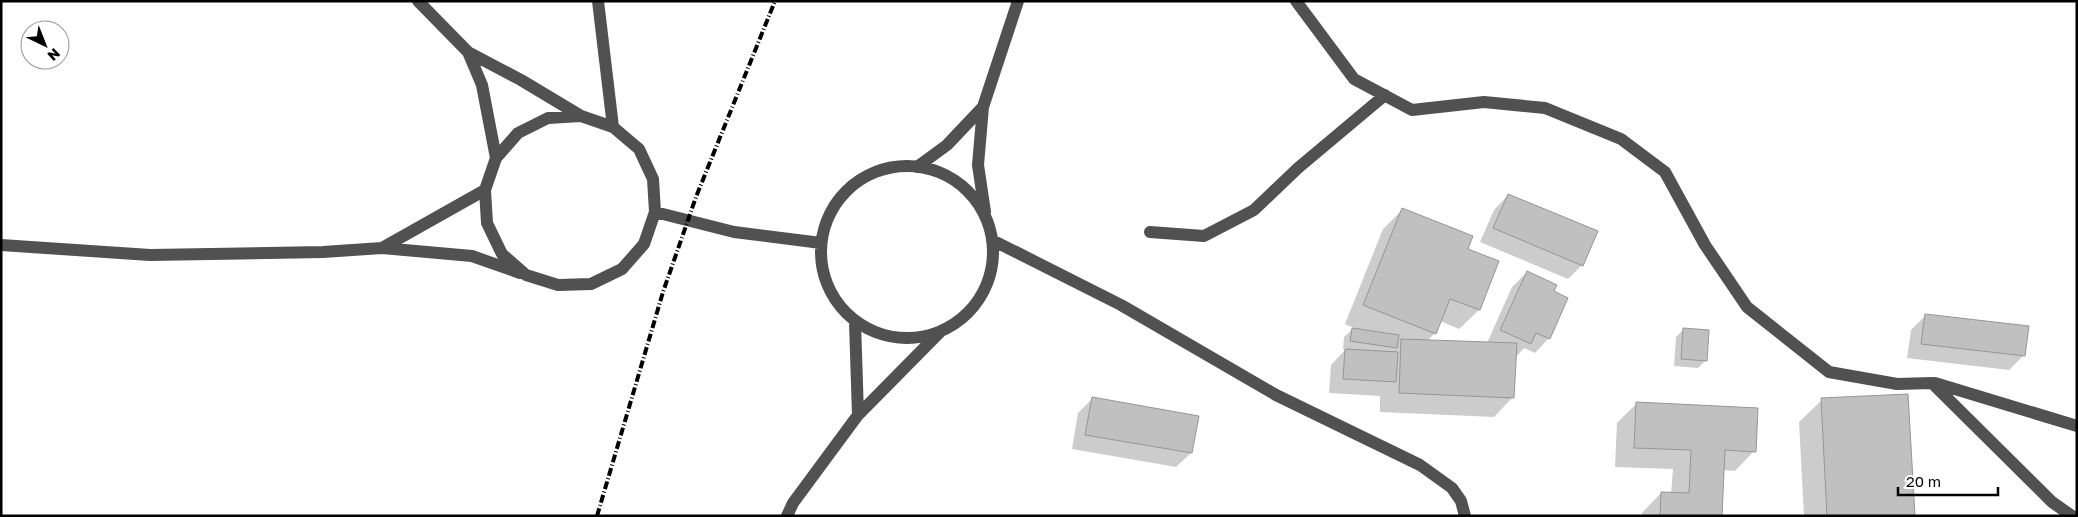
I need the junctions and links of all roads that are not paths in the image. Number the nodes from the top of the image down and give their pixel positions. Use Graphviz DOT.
graph roads {
  1 [pos="418,1"];
  2 [pos="598,1"];
  3 [pos="1018,1"];
  4 [pos="1296,1"];
  5 [pos="468,52"];
  6 [pos="1385,95"];
  7 [pos="983,107"];
  8 [pos="582,116"];
  9 [pos="613,127"];
  10 [pos="496,158"];
  11 [pos="917,167"];
  12 [pos="485,190"];
  13 [pos="655,212"];
  14 [pos="986,218"];
  15 [pos="1150,232"];
  16 [pos="992,240"];
  17 [pos="821,243"];
  18 [pos="1,245"];
  19 [pos="382,248"];
  20 [pos="526,275"];
  21 [pos="855,322"];
  22 [pos="941,332"];
  23 [pos="1932,383"];
  24 [pos="858,416"];
  25 [pos="2077,426"];
  26 [pos="787,516"];
  27 [pos="1465,516"];
  28 [pos="2072,516"];
  1 -- 5 [label="street"];
  2 -- 9 [label="street"];
  3 -- 7 [label="street"];
  4 -- 6 [label="street"];
  5 -- 8 [label="street"];
  5 -- 10 [label="street"];
  6 -- 15 [label="street"];
  6 -- 23 [label="street"];
  7 -- 11 [label="street"];
  7 -- 14 [label="street"];
  8 -- 9 [label="street"];
  8 -- 10 [label="street"];
  9 -- 13 [label="street"];
  10 -- 12 [label="street"];
  11 -- 14 [label="street"];
  11 -- 17 [label="street"];
  12 -- 19 [label="street"];
  12 -- 20 [label="street"];
  13 -- 17 [label="street"];
  13 -- 20 [label="street"];
  14 -- 16 [label="street"];
  16 -- 22 [label="street"];
  16 -- 27 [label="street"];
  17 -- 21 [label="street"];
  18 -- 19 [label="street"];
  19 -- 20 [label="street"];
  21 -- 22 [label="street"];
  21 -- 24 [label="street"];
  22 -- 24 [label="street"];
  23 -- 25 [label="street"];
  23 -- 28 [label="street"];
  24 -- 26 [label="street"];
}
